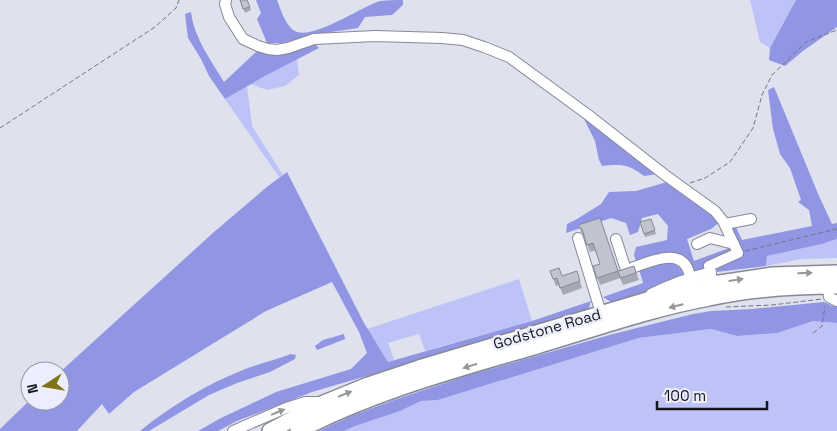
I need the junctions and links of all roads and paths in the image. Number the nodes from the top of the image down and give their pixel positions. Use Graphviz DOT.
graph roads {
  1 [pos="179,0"];
  2 [pos="223,1"];
  3 [pos="837,30"];
  4 [pos="0,128"];
  5 [pos="680,186"];
  6 [pos="751,219"];
  7 [pos="724,224"];
  8 [pos="837,229"];
  9 [pos="578,238"];
  10 [pos="616,239"];
  11 [pos="698,244"];
  12 [pos="736,248"];
  13 [pos="837,273"];
  14 [pos="690,277"];
  15 [pos="712,278"];
  16 [pos="833,294"];
  17 [pos="639,302"];
  18 [pos="725,307"];
  19 [pos="601,314"];
  20 [pos="813,334"];
  21 [pos="326,402"];
  22 [pos="233,431"];
  23 [pos="270,431"];
  24 [pos="298,431"];
  1 -- 4 [label="path"];
  2 -- 5 [label="lane"];
  3 -- 5 [label="path"];
  5 -- 7 [label="lane"];
  6 -- 7 [label="lane"];
  7 -- 12 [label="lane"];
  8 -- 12 [label="path"];
  9 -- 19 [label="lane"];
  10 -- 14 [label="lane"];
  11 -- 12 [label="lane"];
  12 -- 15 [label="lane"];
  15 -- 13 [label="highway, Godstone Road, one-way"];
  14 -- 15 [label="lane"];
  14 -- 17 [label="lane"];
  15 -- 17 [label="highway, Godstone Road"];
  16 -- 18 [label="path"];
  16 -- 20 [label="path"];
  16 -- 24 [label="highway, Godstone Road, one-way"];
  17 -- 19 [label="highway, Godstone Road"];
  21 -- 19 [label="highway, Godstone Road, one-way"];
  22 -- 21 [label="lane, one-way"];
  21 -- 23 [label="highway, Godstone Road"];
}
